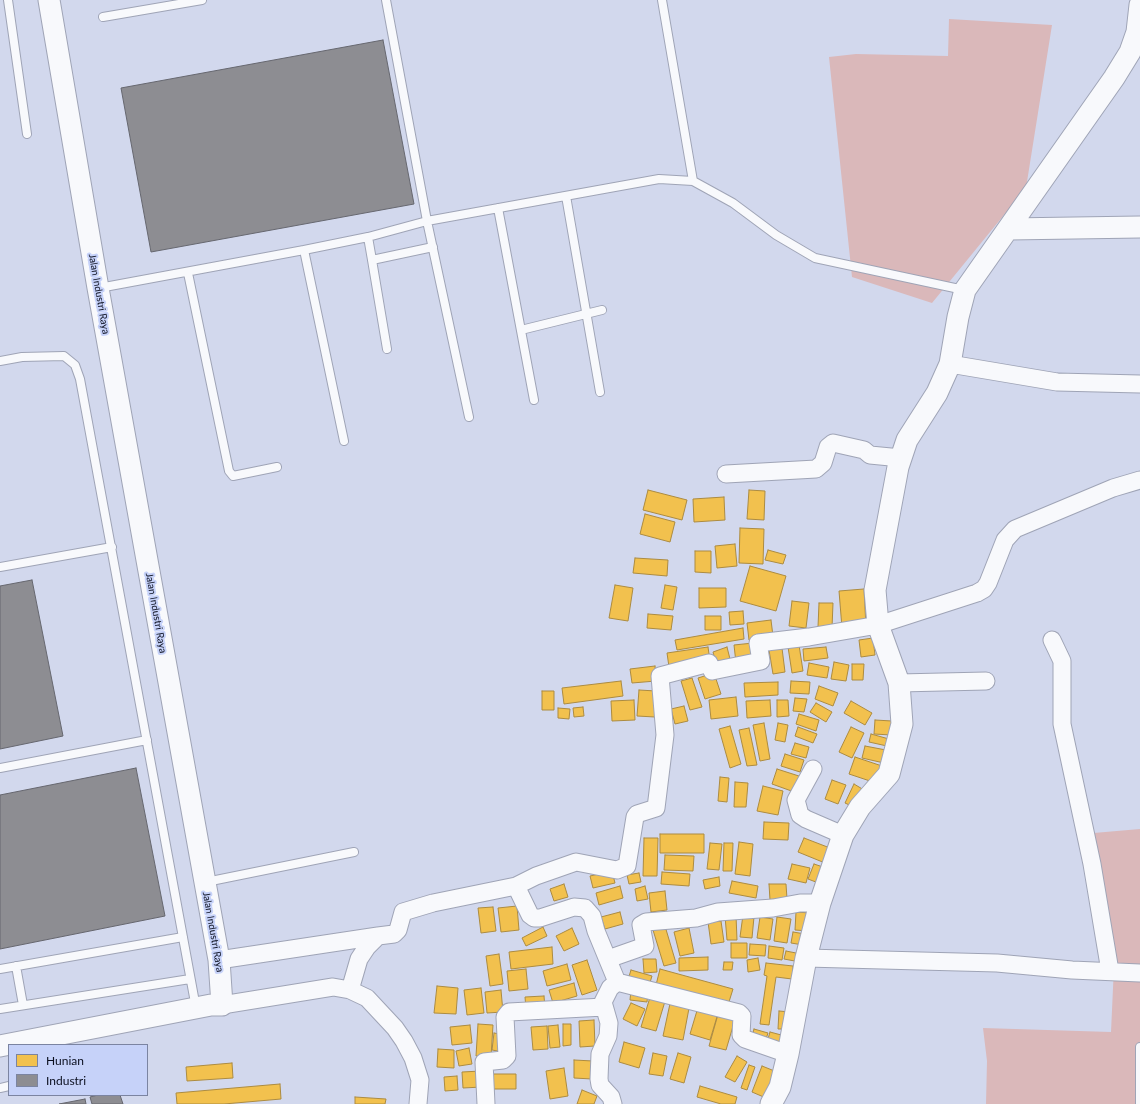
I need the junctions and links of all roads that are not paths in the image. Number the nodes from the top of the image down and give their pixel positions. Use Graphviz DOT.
graph roads {
  1 [pos="8,0"];
  2 [pos="49,0"];
  3 [pos="202,0"];
  4 [pos="386,0"];
  5 [pos="662,0"];
  6 [pos="1140,6"];
  7 [pos="103,17"];
  8 [pos="1135,52"];
  9 [pos="27,134"];
  10 [pos="693,181"];
  11 [pos="566,196"];
  12 [pos="498,208"];
  13 [pos="427,221"];
  14 [pos="1140,227"];
  15 [pos="1009,230"];
  16 [pos="368,237"];
  17 [pos="433,246"];
  18 [pos="304,250"];
  19 [pos="372,260"];
  20 [pos="188,272"];
  21 [pos="98,288"];
  22 [pos="965,290"];
  23 [pos="602,310"];
  24 [pos="585,313"];
  25 [pos="521,330"];
  26 [pos="387,349"];
  27 [pos="0,361"];
  28 [pos="950,364"];
  29 [pos="1140,384"];
  30 [pos="600,392"];
  31 [pos="534,400"];
  32 [pos="469,417"];
  33 [pos="344,441"];
  34 [pos="901,458"];
  35 [pos="277,467"];
  36 [pos="726,474"];
  37 [pos="1140,480"];
  38 [pos="112,547"];
  39 [pos="0,567"];
  40 [pos="878,625"];
  41 [pos="1052,640"];
  42 [pos="986,681"];
  43 [pos="899,683"];
  44 [pos="147,740"];
  45 [pos="0,768"];
  46 [pos="813,769"];
  47 [pos="843,835"];
  48 [pos="354,852"];
  49 [pos="205,883"];
  50 [pos="516,886"];
  51 [pos="820,903"];
  52 [pos="378,936"];
  53 [pos="183,937"];
  54 [pos="806,958"];
  55 [pos="608,959"];
  56 [pos="219,960"];
  57 [pos="16,966"];
  58 [pos="0,969"];
  59 [pos="1110,971"];
  60 [pos="1140,973"];
  61 [pos="190,979"];
  62 [pos="617,982"];
  63 [pos="350,990"];
  64 [pos="24,1005"];
  65 [pos="222,1005"];
  66 [pos="604,1007"];
  67 [pos="0,1009"];
  68 [pos="196,1009"];
  69 [pos="11,1044"];
  70 [pos="1140,1047"];
  71 [pos="788,1054"];
  72 [pos="418,1104"];
  73 [pos="486,1104"];
  74 [pos="613,1104"];
  75 [pos="771,1104"];
  76 [pos="1140,1104"];
  1 -- 9 [label="lane"];
  2 -- 21 [label="street, Jalan Industri Raya"];
  3 -- 7 [label="lane"];
  4 -- 13 [label="lane"];
  5 -- 10 [label="lane"];
  6 -- 8 [label="street"];
  8 -- 15 [label="street"];
  10 -- 11 [label="lane"];
  10 -- 22 [label="lane"];
  11 -- 12 [label="lane"];
  11 -- 24 [label="lane"];
  12 -- 13 [label="lane"];
  12 -- 25 [label="lane"];
  13 -- 16 [label="lane"];
  13 -- 17 [label="lane"];
  14 -- 15 [label="street"];
  15 -- 22 [label="street"];
  16 -- 18 [label="lane"];
  16 -- 19 [label="lane"];
  17 -- 19 [label="lane"];
  17 -- 32 [label="lane"];
  18 -- 20 [label="lane"];
  18 -- 33 [label="lane"];
  19 -- 26 [label="lane"];
  20 -- 21 [label="lane"];
  20 -- 35 [label="lane"];
  21 -- 49 [label="street, Jalan Industri Raya"];
  22 -- 28 [label="street"];
  23 -- 24 [label="lane"];
  24 -- 25 [label="lane"];
  24 -- 30 [label="lane"];
  25 -- 31 [label="lane"];
  27 -- 38 [label="lane"];
  28 -- 29 [label="street"];
  28 -- 34 [label="street"];
  34 -- 36 [label="street"];
  34 -- 40 [label="street"];
  37 -- 40 [label="street"];
  38 -- 39 [label="lane"];
  38 -- 44 [label="lane"];
  40 -- 43 [label="street"];
  40 -- 50 [label="street"];
  41 -- 59 [label="street"];
  42 -- 43 [label="street"];
  43 -- 47 [label="street"];
  44 -- 45 [label="lane"];
  44 -- 53 [label="lane"];
  46 -- 47 [label="street"];
  47 -- 51 [label="street"];
  48 -- 49 [label="lane"];
  49 -- 56 [label="street, Jalan Industri Raya"];
  50 -- 52 [label="street"];
  50 -- 55 [label="street"];
  51 -- 54 [label="street"];
  51 -- 55 [label="street"];
  52 -- 56 [label="street"];
  52 -- 63 [label="street"];
  53 -- 57 [label="lane"];
  53 -- 61 [label="lane"];
  54 -- 59 [label="street"];
  54 -- 71 [label="street"];
  55 -- 62 [label="street"];
  56 -- 65 [label="street, Jalan Industri Raya"];
  57 -- 58 [label="lane"];
  57 -- 64 [label="lane"];
  59 -- 60 [label="street"];
  61 -- 64 [label="lane"];
  61 -- 68 [label="lane"];
  62 -- 66 [label="street"];
  62 -- 71 [label="street"];
  63 -- 65 [label="street"];
  63 -- 72 [label="street"];
  64 -- 67 [label="lane"];
  65 -- 68 [label="street"];
  66 -- 73 [label="street"];
  66 -- 74 [label="street"];
  68 -- 69 [label="street"];
  70 -- 76 [label="lane"];
  71 -- 75 [label="street"];
}
